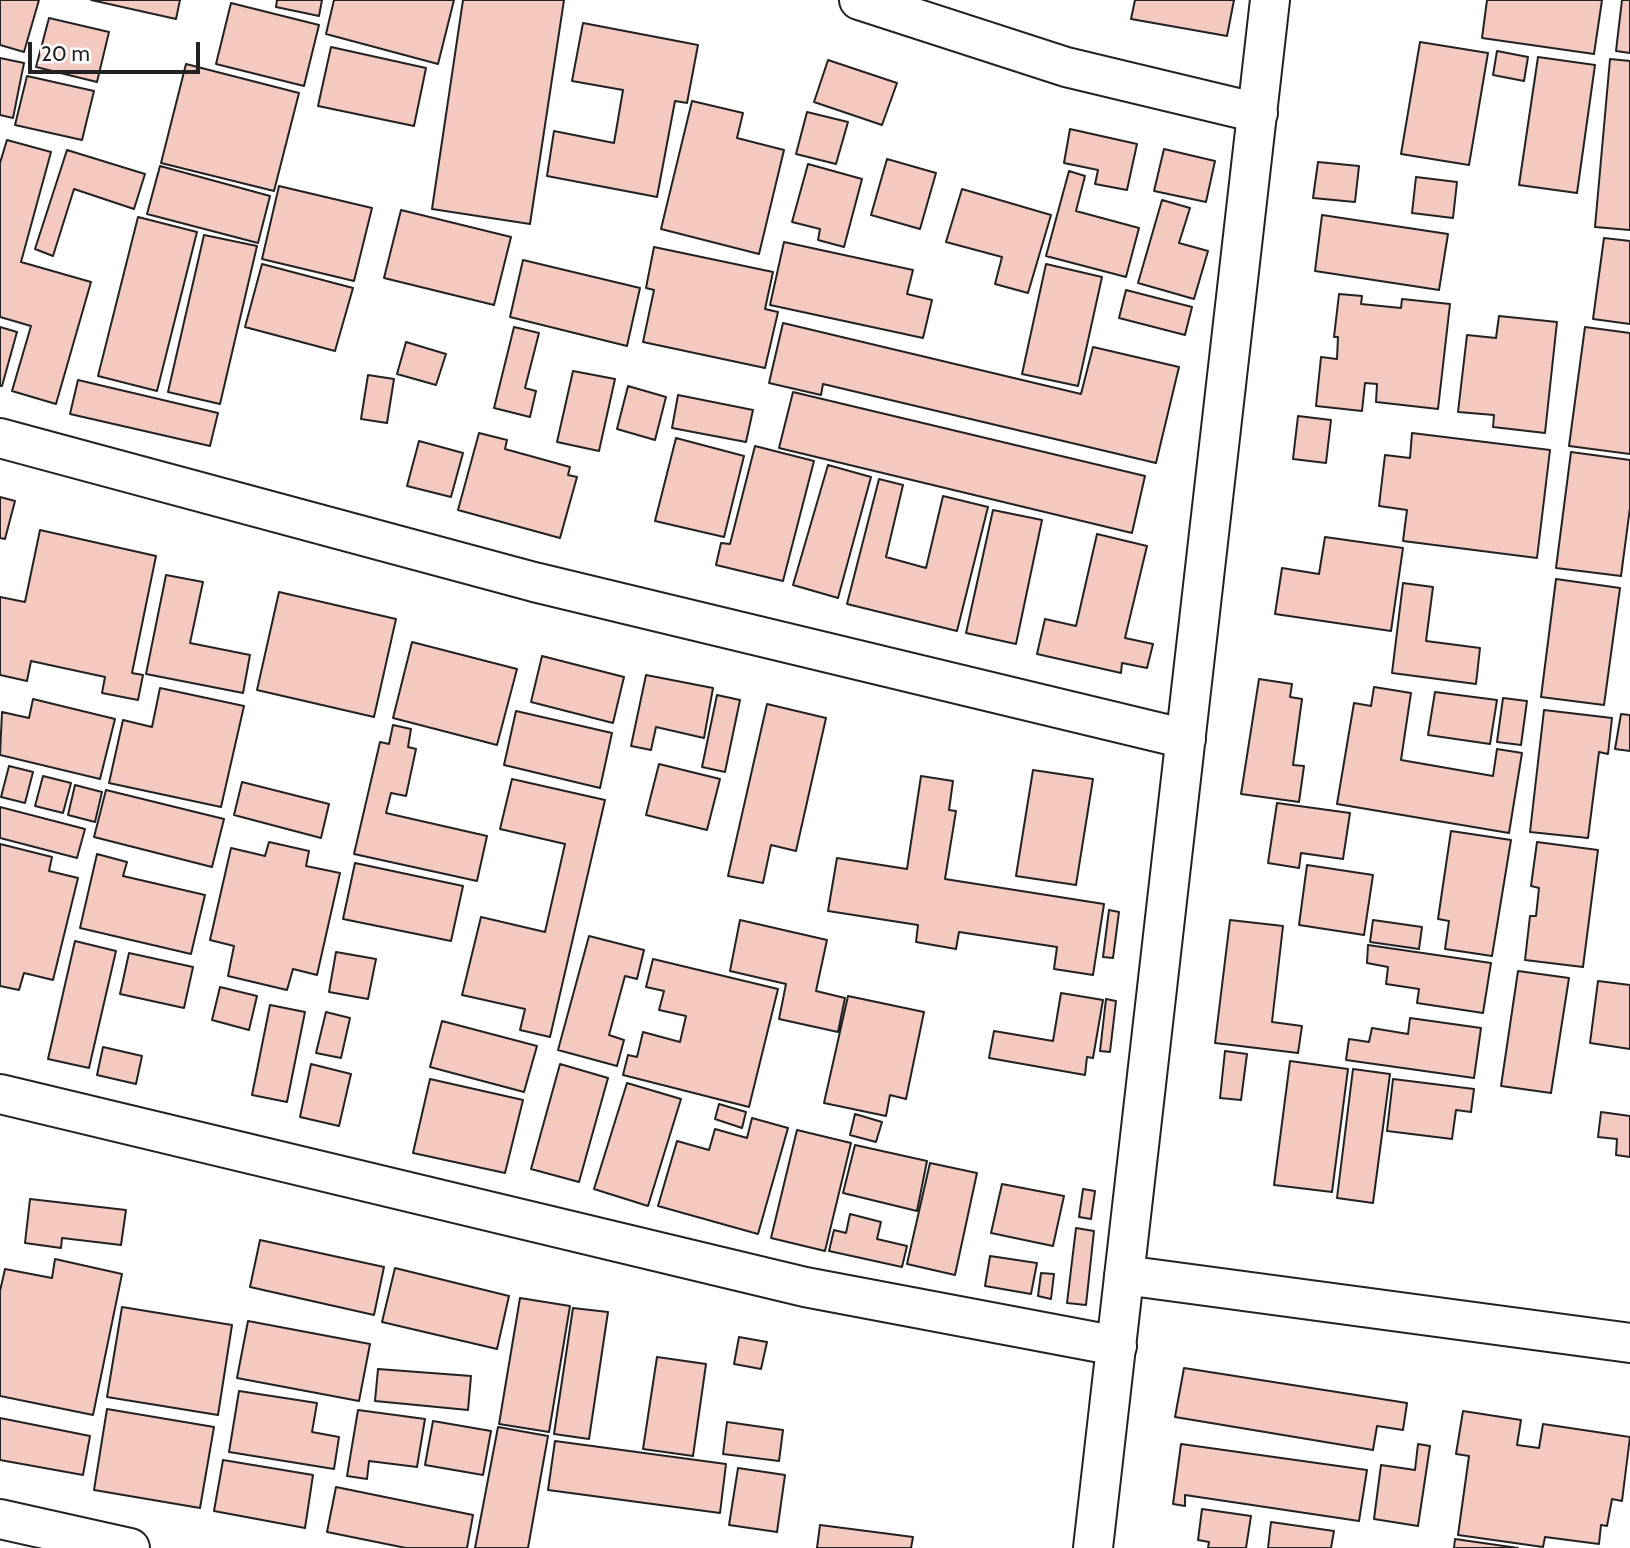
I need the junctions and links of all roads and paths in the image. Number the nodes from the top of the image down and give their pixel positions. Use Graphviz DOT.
graph roads {
  1 [pos="859,0"];
  2 [pos="1270,0"];
  3 [pos="1258,113"];
  4 [pos="0,438"];
  5 [pos="1186,739"];
  6 [pos="0,1094"];
  7 [pos="1124,1275"];
  8 [pos="1630,1343"];
  9 [pos="1117,1346"];
  10 [pos="0,1520"];
  11 [pos="130,1548"];
  12 [pos="1093,1548"];
  1 -- 3 [label="street"];
  2 -- 3 [label="street"];
  3 -- 5 [label="street"];
  4 -- 5 [label="street"];
  5 -- 7 [label="street"];
  6 -- 9 [label="street"];
  7 -- 8 [label="street"];
  7 -- 9 [label="street"];
  9 -- 12 [label="street"];
  10 -- 11 [label="street"];
}
